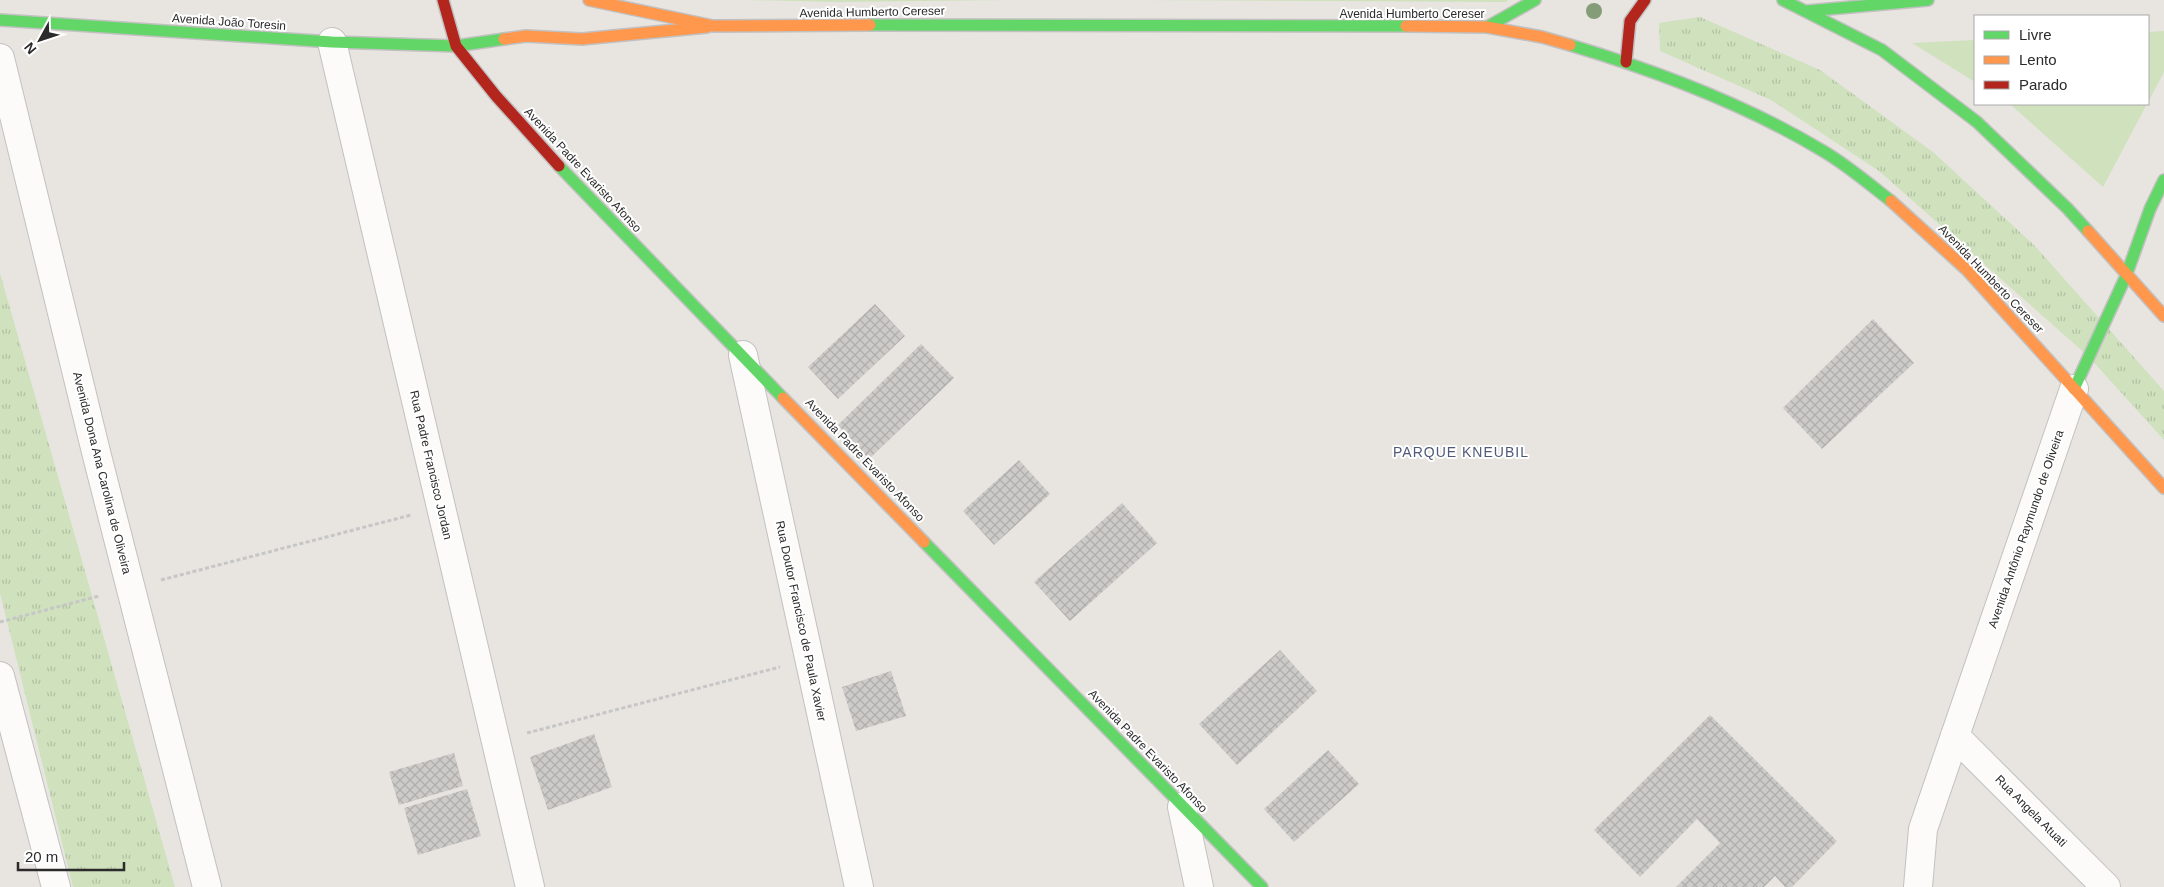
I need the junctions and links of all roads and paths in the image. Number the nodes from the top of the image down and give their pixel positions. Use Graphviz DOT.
graph roads {
  1 [pos="443,0"];
  2 [pos="589,0"];
  3 [pos="1535,0"];
  4 [pos="1645,0"];
  5 [pos="1783,0"];
  6 [pos="1928,0"];
  7 [pos="1807,11"];
  8 [pos="0,20"];
  9 [pos="713,26"];
  10 [pos="1488,28"];
  11 [pos="332,42"];
  12 [pos="456,46"];
  13 [pos="0,58"];
  14 [pos="1626,62"];
  15 [pos="2164,180"];
  16 [pos="2126,276"];
  17 [pos="2164,316"];
  18 [pos="744,355"];
  19 [pos="2074,389"];
  20 [pos="2164,488"];
  21 [pos="440,507"];
  22 [pos="131,588"];
  23 [pos="0,622"];
  24 [pos="809,660"];
  25 [pos="0,676"];
  26 [pos="1955,736"];
  27 [pos="496,741"];
  28 [pos="1182,807"];
  29 [pos="56,887"];
  30 [pos="207,887"];
  31 [pos="530,887"];
  32 [pos="859,887"];
  33 [pos="1199,887"];
  34 [pos="1262,887"];
  35 [pos="1918,887"];
  36 [pos="2106,887"];
  1 -- 12 [label="main road"];
  2 -- 9 [label="main road, Avenida Humberto Cereser"];
  3 -- 10 [label="main road"];
  4 -- 14 [label="main road"];
  5 -- 7 [label="main road"];
  6 -- 7 [label="main road"];
  7 -- 16 [label="main road"];
  8 -- 11 [label="main road, Avenida João Toresin"];
  9 -- 10 [label="main road, Avenida Humberto Cereser"];
  9 -- 12 [label="main road, Avenida João Toresin"];
  10 -- 14 [label="main road, Avenida Humberto Cereser"];
  11 -- 12 [label="main road, Avenida João Toresin"];
  11 -- 21 [label="street, Rua Padre Francisco Jordan"];
  12 -- 18 [label="main road, Avenida Padre Evaristo Afonso"];
  13 -- 22 [label="street, Avenida Dona Ana Carolina de Oliveira"];
  14 -- 19 [label="main road, Avenida Humberto Cereser"];
  15 -- 16 [label="main road, Avenida Antônio Raymundo de Oliveira"];
  16 -- 17 [label="main road"];
  16 -- 19 [label="main road, Avenida Antônio Raymundo de Oliveira"];
  18 -- 24 [label="street, Rua Doutor Francisco de Paula Xavier"];
  18 -- 28 [label="main road, Avenida Padre Evaristo Afonso"];
  19 -- 20 [label="main road, Avenida Humberto Cereser"];
  19 -- 26 [label="street, Avenida Antônio Raymundo de Oliveira"];
  21 -- 22 [label="path"];
  21 -- 27 [label="street, Rua Padre Francisco Jordan"];
  22 -- 23 [label="path"];
  22 -- 30 [label="street, Avenida Dona Ana Carolina de Oliveira"];
  24 -- 27 [label="path"];
  24 -- 32 [label="street, Rua Doutor Francisco de Paula Xavier"];
  25 -- 29 [label="street"];
  26 -- 35 [label="street, Avenida Antônio Raymundo de Oliveira"];
  26 -- 36 [label="street, Rua Angela Atuati"];
  27 -- 31 [label="street, Rua Padre Francisco Jordan"];
  28 -- 33 [label="street"];
  28 -- 34 [label="main road, Avenida Padre Evaristo Afonso"];
}
